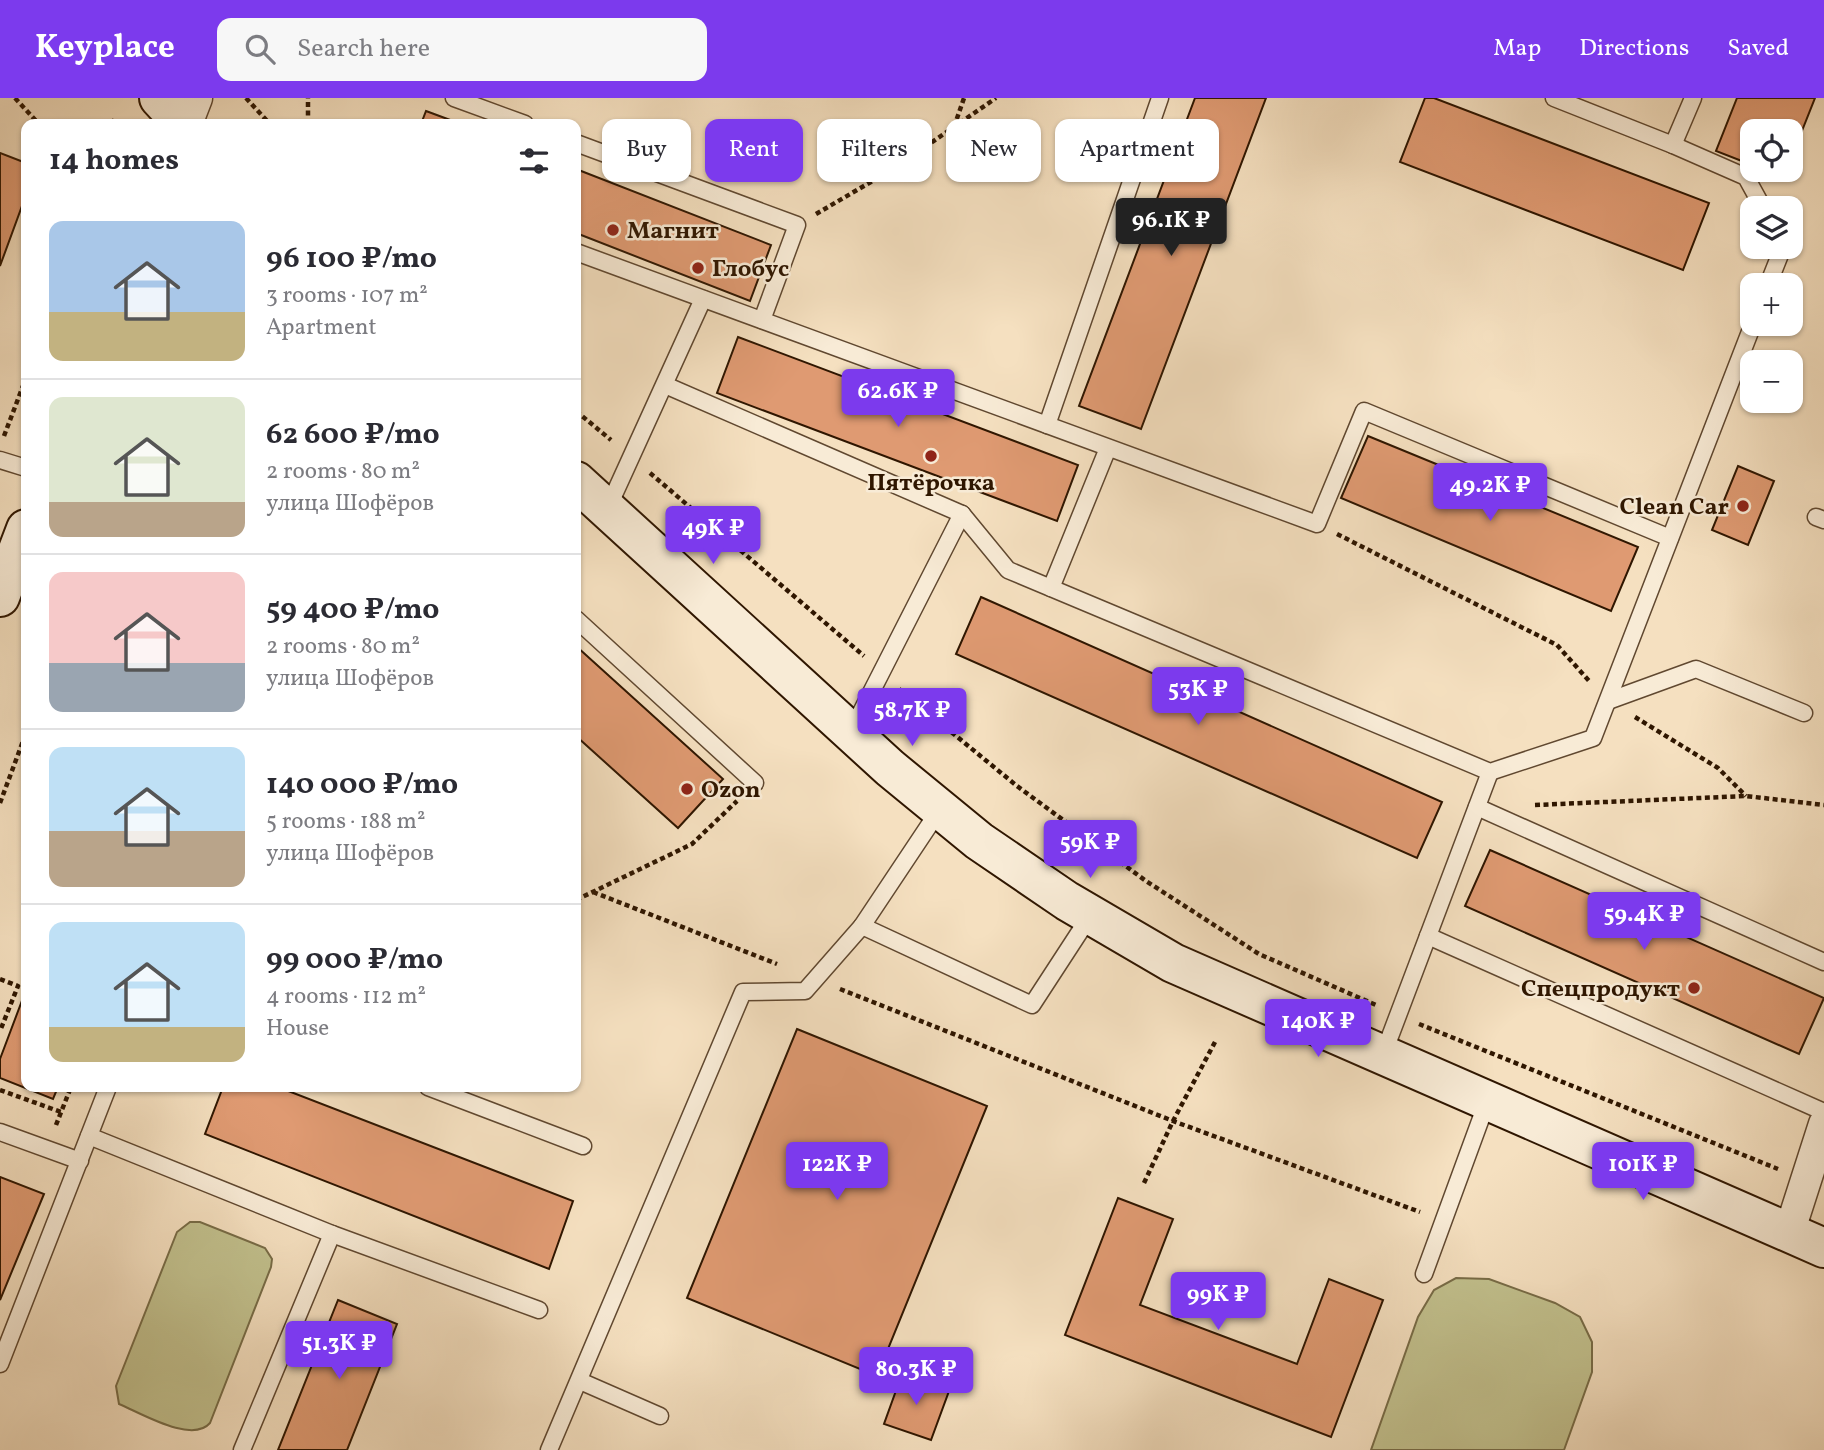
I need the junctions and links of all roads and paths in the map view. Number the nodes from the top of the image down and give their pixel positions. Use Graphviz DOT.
graph roads {
  1 [pos="15,98"];
  2 [pos="159,98"];
  3 [pos="197,98"];
  4 [pos="246,98"];
  5 [pos="308,98"];
  6 [pos="454,98"];
  7 [pos="964,98"];
  8 [pos="996,98"];
  9 [pos="1160,98"];
  10 [pos="1554,98"];
  11 [pos="1693,98"];
  12 [pos="34,119"];
  13 [pos="180,119"];
  14 [pos="187,119"];
  15 [pos="265,119"];
  16 [pos="308,119"];
  17 [pos="511,119"];
  18 [pos="956,119"];
  19 [pos="966,119"];
  20 [pos="946,133"];
  21 [pos="581,145"];
  22 [pos="1672,145"];
  23 [pos="1756,196"];
  24 [pos="797,225"];
  25 [pos="581,254"];
  26 [pos="703,299"];
  27 [pos="762,320"];
  28 [pos="1748,336"];
  29 [pos="665,385"];
  30 [pos="21,391"];
  31 [pos="581,415"];
  32 [pos="1047,425"];
  33 [pos="0,445"];
  34 [pos="1108,448"];
  35 [pos="631,457"];
  36 [pos="0,460"];
  37 [pos="21,466"];
  38 [pos="581,486"];
  39 [pos="607,510"];
  40 [pos="962,514"];
  41 [pos="1317,524"];
  42 [pos="1670,538"];
  43 [pos="21,542"];
  44 [pos="1051,588"];
  45 [pos="0,597"];
  46 [pos="581,624"];
  47 [pos="882,675"];
  48 [pos="1608,701"];
  49 [pos="1804,713"];
  50 [pos="851,732"];
  51 [pos="21,746"];
  52 [pos="1490,772"];
  53 [pos="755,783"];
  54 [pos="1746,796"];
  55 [pos="0,803"];
  56 [pos="1531,805"];
  57 [pos="1824,805"];
  58 [pos="1477,807"];
  59 [pos="940,808"];
  60 [pos="593,892"];
  61 [pos="581,898"];
  62 [pos="1090,916"];
  63 [pos="862,926"];
  64 [pos="1428,936"];
  65 [pos="1824,961"];
  66 [pos="0,979"];
  67 [pos="815,979"];
  68 [pos="1399,1015"];
  69 [pos="0,1031"];
  70 [pos="1216,1042"];
  71 [pos="1383,1056"];
  72 [pos="0,1090"];
  73 [pos="69,1092"];
  74 [pos="106,1092"];
  75 [pos="441,1092"];
  76 [pos="1487,1102"];
  77 [pos="61,1112"];
  78 [pos="1824,1112"];
  79 [pos="1173,1121"];
  80 [pos="1824,1124"];
  81 [pos="0,1132"];
  82 [pos="89,1136"];
  83 [pos="583,1146"];
  84 [pos="46,1149"];
  85 [pos="80,1161"];
  86 [pos="1805,1180"];
  87 [pos="1144,1183"];
  88 [pos="1444,1221"];
  89 [pos="1789,1233"];
  90 [pos="332,1234"];
  91 [pos="1824,1248"];
  92 [pos="1424,1274"];
  93 [pos="538,1310"];
  94 [pos="0,1364"];
  95 [pos="580,1381"];
  96 [pos="660,1416"];
  97 [pos="242,1450"];
  98 [pos="549,1450"];
  1 -- 12 [label="path"];
  2 -- 13 [label="main road"];
  3 -- 14 [label="street"];
  4 -- 15 [label="path"];
  5 -- 16 [label="path"];
  6 -- 17 [label="lane"];
  7 -- 18 [label="path"];
  8 -- 19 [label="path"];
  9 -- 32 [label="lane"];
  10 -- 22 [label="lane"];
  11 -- 22 [label="lane"];
  20 -- 24 [label="path"];
  21 -- 24 [label="lane"];
  22 -- 23 [label="lane"];
  24 -- 27 [label="lane"];
  25 -- 26 [label="lane"];
  26 -- 27 [label="lane"];
  26 -- 29 [label="lane"];
  27 -- 32 [label="lane"];
  28 -- 42 [label="lane"];
  29 -- 35 [label="lane"];
  29 -- 40 [label="lane"];
  30 -- 33 [label="path"];
  31 -- 35 [label="path"];
  32 -- 34 [label="lane"];
  34 -- 41 [label="lane"];
  34 -- 44 [label="lane"];
  35 -- 39 [label="lane"];
  35 -- 47 [label="path"];
  36 -- 37 [label="lane"];
  38 -- 39 [label="main road"];
  39 -- 50 [label="main road"];
  40 -- 44 [label="lane"];
  40 -- 47 [label="lane"];
  41 -- 42 [label="lane"];
  41 -- 48 [label="path"];
  42 -- 48 [label="lane"];
  43 -- 45 [label="main road"];
  44 -- 52 [label="lane"];
  46 -- 53 [label="lane"];
  47 -- 50 [label="lane"];
  47 -- 68 [label="path"];
  48 -- 49 [label="lane"];
  48 -- 52 [label="lane"];
  48 -- 54 [label="path"];
  50 -- 59 [label="main road"];
  51 -- 55 [label="path"];
  52 -- 58 [label="lane"];
  53 -- 60 [label="path"];
  54 -- 56 [label="path"];
  54 -- 57 [label="path"];
  58 -- 64 [label="lane"];
  58 -- 65 [label="lane"];
  59 -- 62 [label="main road"];
  59 -- 63 [label="lane"];
  60 -- 61 [label="path"];
  60 -- 67 [label="path"];
  62 -- 63 [label="lane"];
  62 -- 71 [label="main road"];
  63 -- 67 [label="lane"];
  64 -- 68 [label="lane"];
  64 -- 78 [label="lane"];
  66 -- 69 [label="path"];
  67 -- 79 [label="path"];
  67 -- 95 [label="lane"];
  68 -- 71 [label="lane"];
  68 -- 86 [label="path"];
  70 -- 79 [label="path"];
  71 -- 76 [label="main road"];
  72 -- 77 [label="path"];
  73 -- 77 [label="path"];
  74 -- 82 [label="lane"];
  75 -- 83 [label="lane"];
  76 -- 88 [label="lane"];
  76 -- 89 [label="main road"];
  77 -- 84 [label="path"];
  79 -- 87 [label="path"];
  79 -- 88 [label="path"];
  80 -- 86 [label="street"];
  81 -- 84 [label="lane"];
  82 -- 85 [label="lane"];
  82 -- 90 [label="lane"];
  84 -- 85 [label="lane"];
  85 -- 94 [label="lane"];
  86 -- 89 [label="street"];
  88 -- 92 [label="lane"];
  89 -- 91 [label="main road"];
  90 -- 93 [label="lane"];
  90 -- 97 [label="lane"];
  95 -- 96 [label="lane"];
  95 -- 98 [label="lane"];
}
